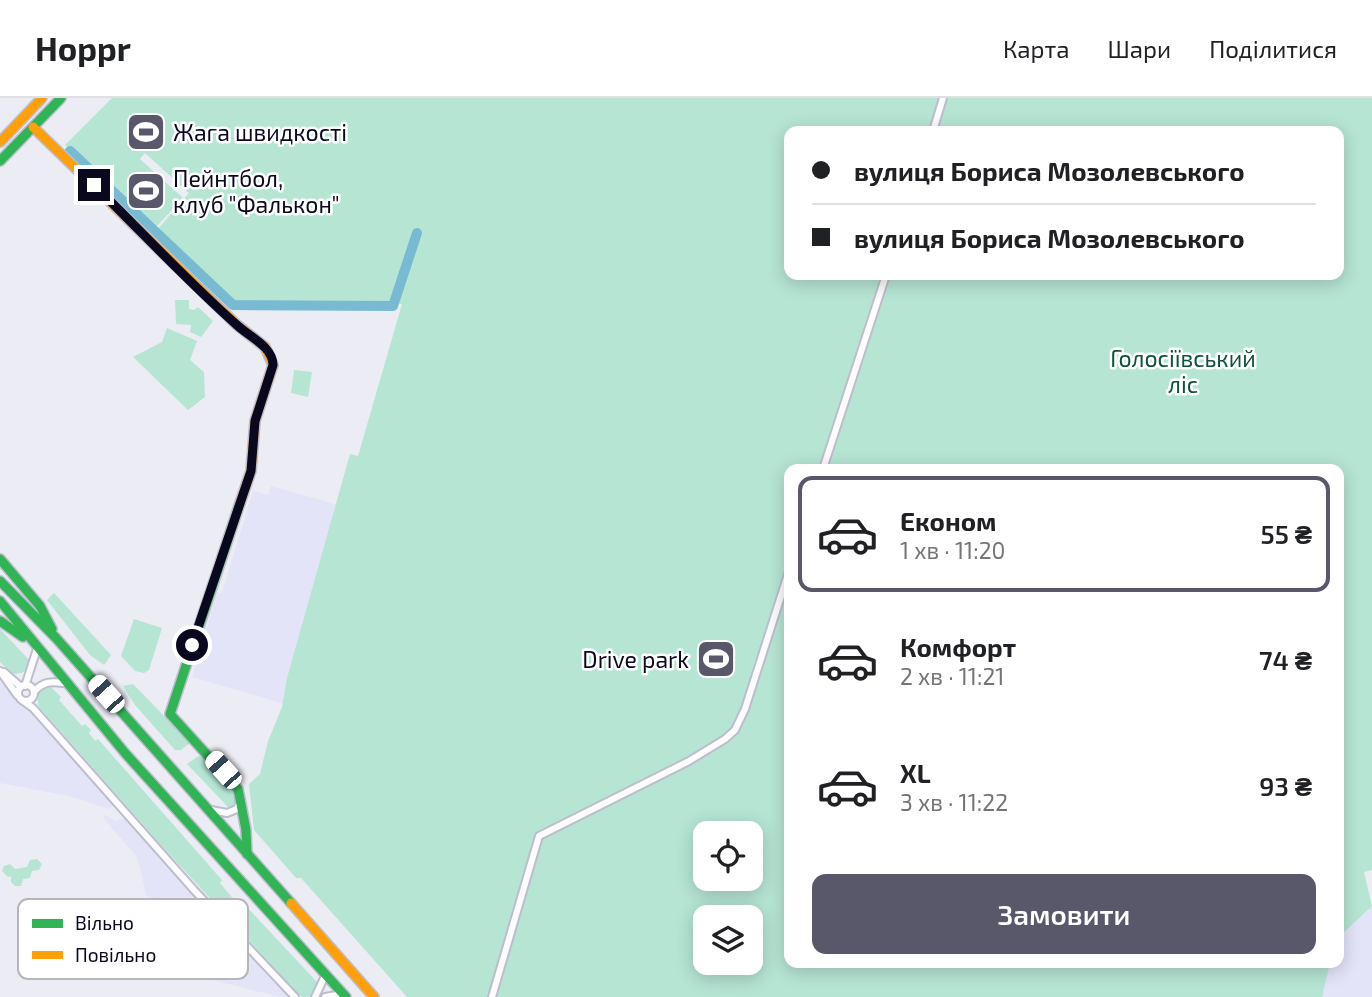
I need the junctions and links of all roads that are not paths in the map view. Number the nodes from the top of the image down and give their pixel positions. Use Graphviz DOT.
graph roads {
  1 [pos="42,98"];
  2 [pos="61,98"];
  3 [pos="943,98"];
  4 [pos="935,126"];
  5 [pos="33,127"];
  6 [pos="0,142"];
  7 [pos="0,161"];
  8 [pos="884,280"];
  9 [pos="825,464"];
  10 [pos="0,559"];
  11 [pos="1,582"];
  12 [pos="784,587"];
  13 [pos="0,601"];
  14 [pos="0,621"];
  15 [pos="56,638"];
  16 [pos="35,646"];
  17 [pos="30,669"];
  18 [pos="0,670"];
  19 [pos="8,675"];
  20 [pos="65,683"];
  21 [pos="23,686"];
  22 [pos="33,695"];
  23 [pos="20,698"];
  24 [pos="33,708"];
  25 [pos="241,796"];
  26 [pos="206,809"];
  27 [pos="247,854"];
  28 [pos="202,899"];
  29 [pos="248,947"];
  30 [pos="326,975"];
  31 [pos="345,995"];
  32 [pos="295,997"];
  33 [pos="315,997"];
  34 [pos="325,997"];
  35 [pos="374,997"];
  36 [pos="492,997"];
  1 -- 6 [label="main road"];
  2 -- 5 [label="main road"];
  3 -- 4 [label="street"];
  5 -- 7 [label="main road"];
  5 -- 25 [label="main road"];
  8 -- 9 [label="street"];
  10 -- 15 [label="main road"];
  11 -- 15 [label="main road"];
  12 -- 36 [label="street"];
  13 -- 16 [label="main road"];
  14 -- 16 [label="main road"];
  15 -- 26 [label="main road"];
  16 -- 17 [label="street"];
  16 -- 20 [label="main road"];
  17 -- 19 [label="street"];
  17 -- 21 [label="street"];
  18 -- 19 [label="street"];
  18 -- 23 [label="street"];
  19 -- 21 [label="street"];
  20 -- 22 [label="street"];
  20 -- 30 [label="main road"];
  21 -- 22 [label="street"];
  21 -- 23 [label="street"];
  22 -- 23 [label="street"];
  22 -- 24 [label="street"];
  23 -- 24 [label="street"];
  24 -- 28 [label="street"];
  25 -- 26 [label="street"];
  25 -- 27 [label="main road"];
  26 -- 27 [label="main road"];
  27 -- 35 [label="main road"];
  29 -- 32 [label="street"];
  30 -- 31 [label="main road"];
  30 -- 33 [label="street"];
  31 -- 34 [label="street"];
}
